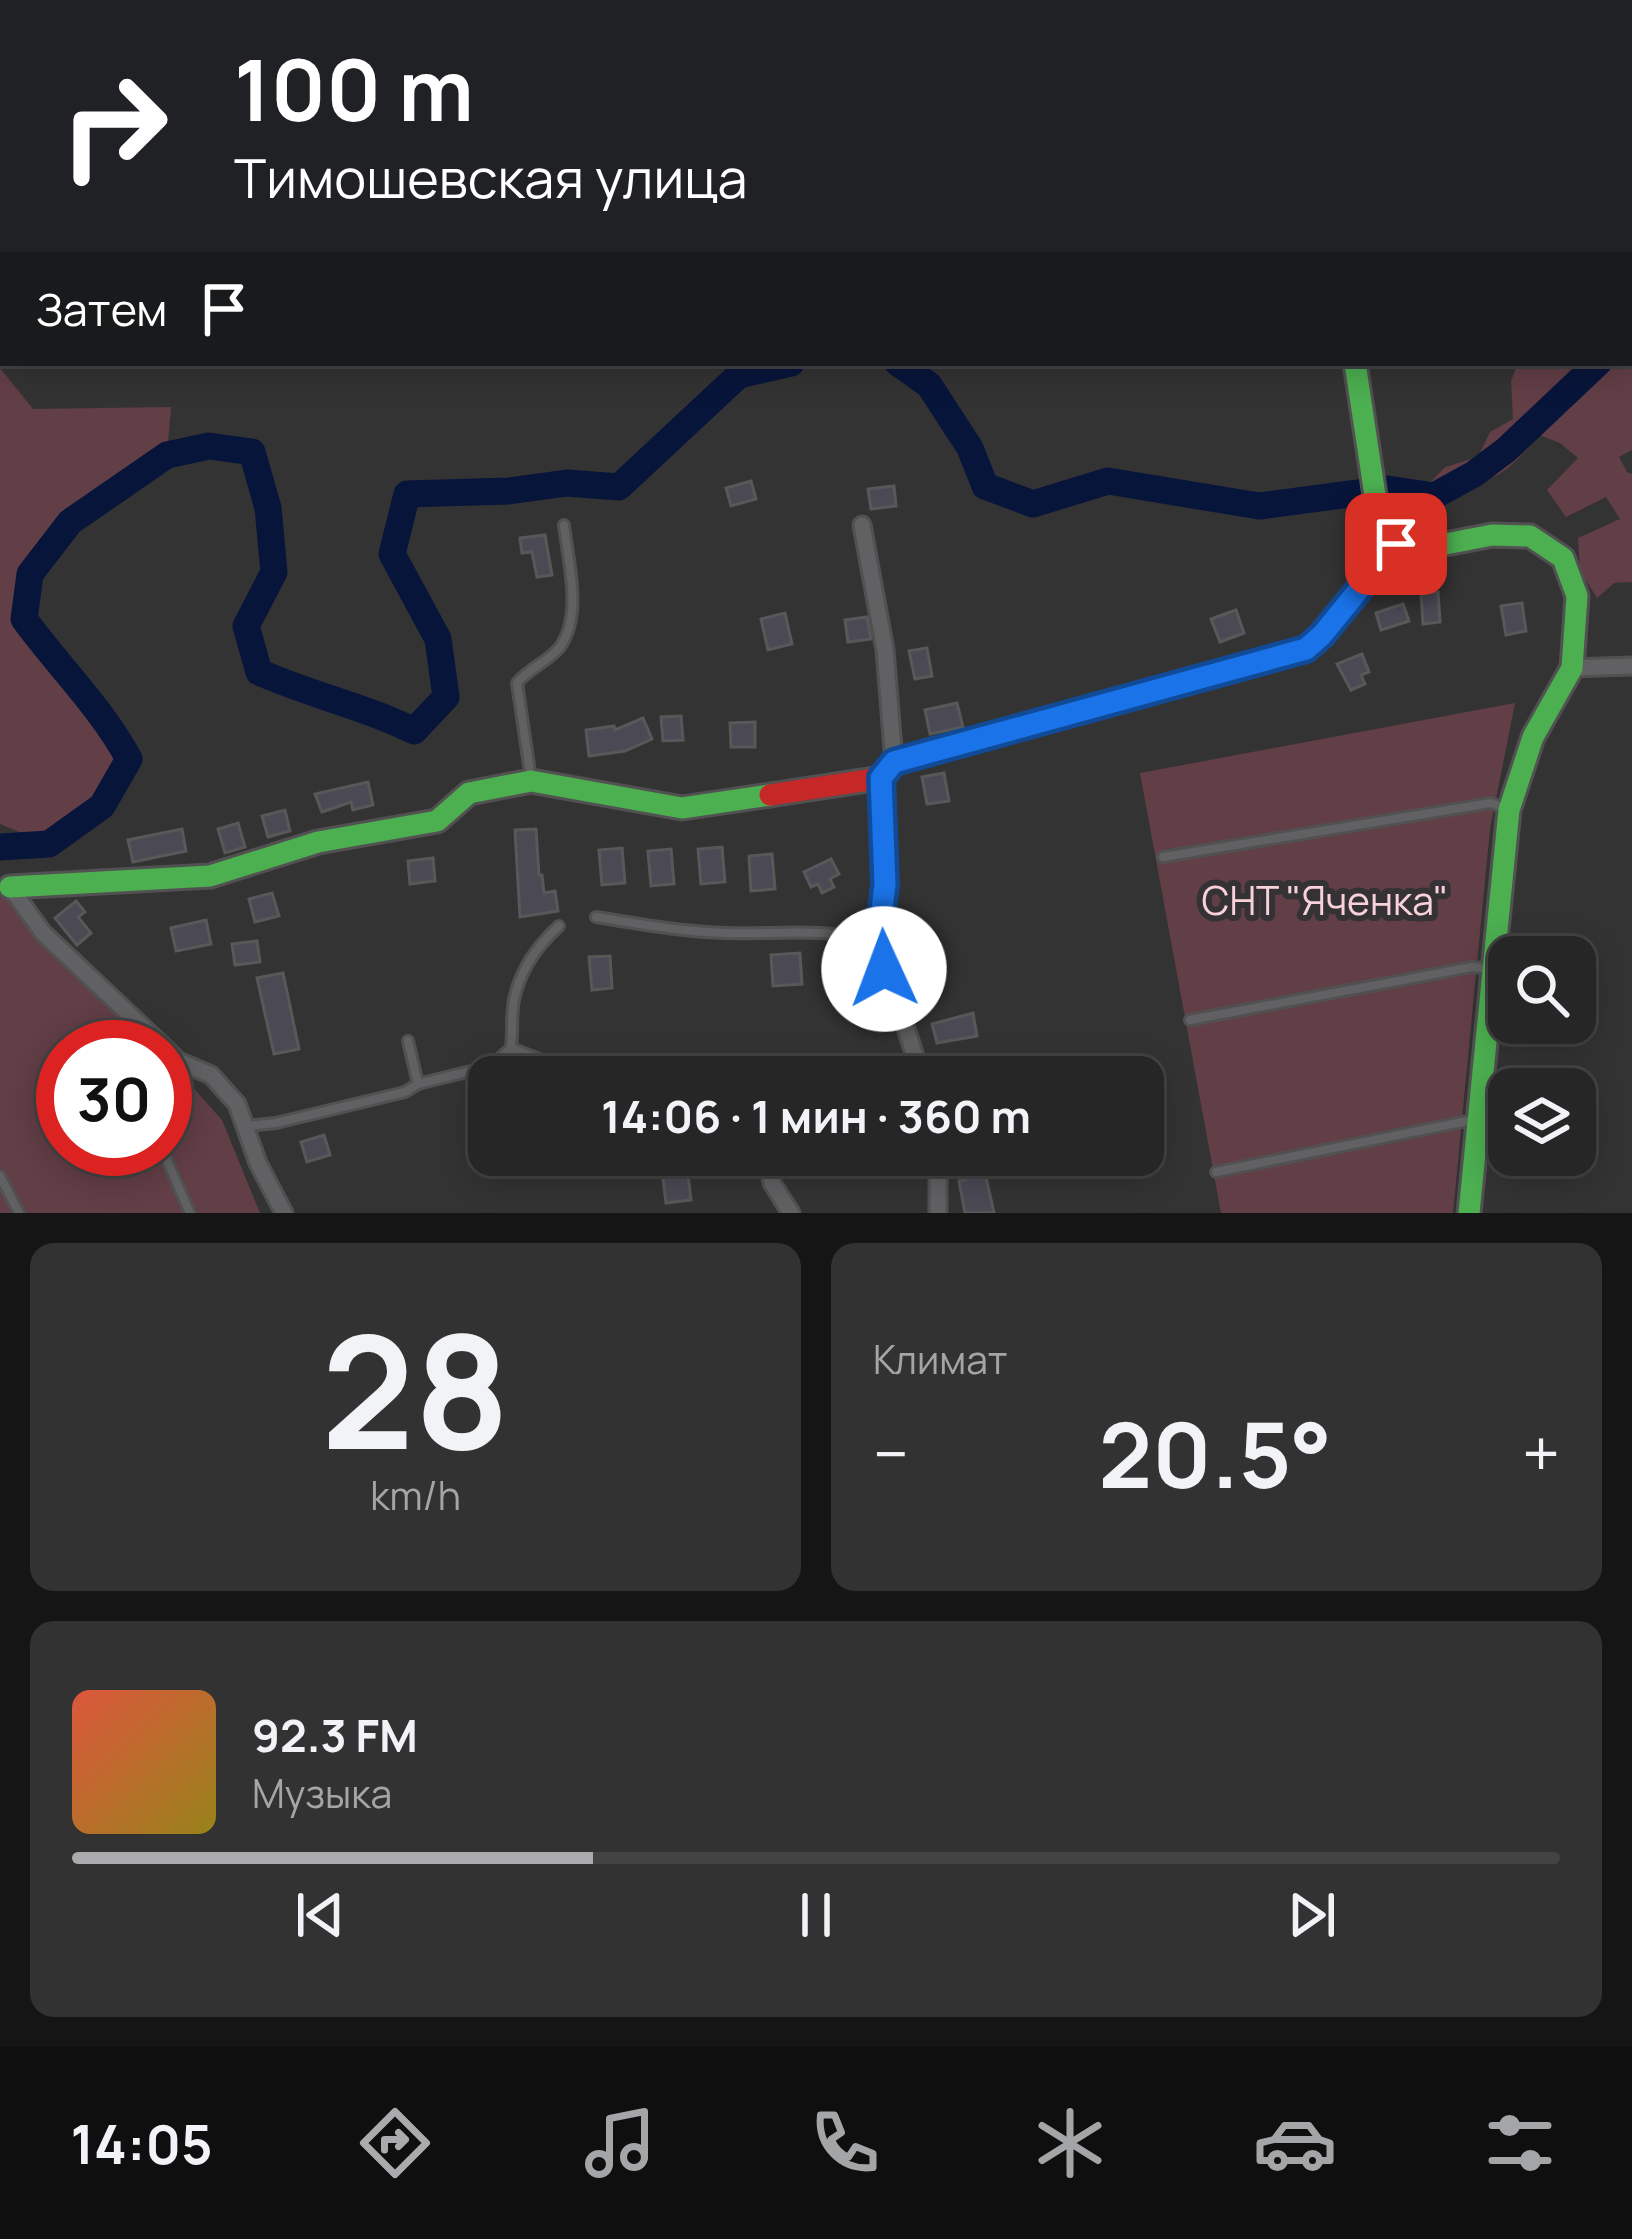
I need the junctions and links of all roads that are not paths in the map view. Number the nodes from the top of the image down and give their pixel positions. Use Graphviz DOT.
graph roads {
  1 [pos="1355,366"];
  2 [pos="564,525"];
  3 [pos="862,525"];
  4 [pos="1396,544"];
  5 [pos="1632,666"];
  6 [pos="1572,668"];
  7 [pos="888,770"];
  8 [pos="531,781"];
  9 [pos="1509,810"];
  10 [pos="1163,857"];
  11 [pos="5,884"];
  12 [pos="596,917"];
  13 [pos="559,926"];
  14 [pos="1496,936"];
  15 [pos="878,944"];
  16 [pos="1488,969"];
  17 [pos="1488,1019"];
  18 [pos="133,1020"];
  19 [pos="1190,1020"];
  20 [pos="408,1042"];
  21 [pos="511,1048"];
  22 [pos="532,1056"];
  23 [pos="915,1056"];
  24 [pos="192,1067"];
  25 [pos="418,1084"];
  26 [pos="1478,1119"];
  27 [pos="244,1126"];
  28 [pos="1216,1172"];
  29 [pos="0,1176"];
  30 [pos="174,1176"];
  31 [pos="771,1176"];
  32 [pos="938,1176"];
  33 [pos="19,1213"];
  34 [pos="190,1213"];
  35 [pos="284,1213"];
  36 [pos="791,1213"];
  37 [pos="938,1213"];
  38 [pos="1469,1213"];
  1 -- 4 [label="street"];
  2 -- 8 [label="lane"];
  3 -- 7 [label="street"];
  4 -- 6 [label="street"];
  4 -- 7 [label="street"];
  5 -- 6 [label="street"];
  6 -- 9 [label="street"];
  7 -- 8 [label="street"];
  7 -- 15 [label="street"];
  8 -- 11 [label="street"];
  9 -- 10 [label="lane"];
  9 -- 14 [label="street"];
  11 -- 18 [label="street"];
  12 -- 15 [label="lane"];
  13 -- 21 [label="lane"];
  15 -- 23 [label="street"];
  16 -- 19 [label="lane"];
  17 -- 26 [label="street"];
  20 -- 25 [label="lane"];
  21 -- 22 [label="lane"];
  21 -- 25 [label="lane"];
  24 -- 27 [label="street"];
  25 -- 27 [label="lane"];
  26 -- 28 [label="lane"];
  26 -- 38 [label="street"];
  27 -- 35 [label="street"];
  29 -- 33 [label="lane"];
  30 -- 34 [label="lane"];
  31 -- 36 [label="street"];
  32 -- 37 [label="street"];
}
